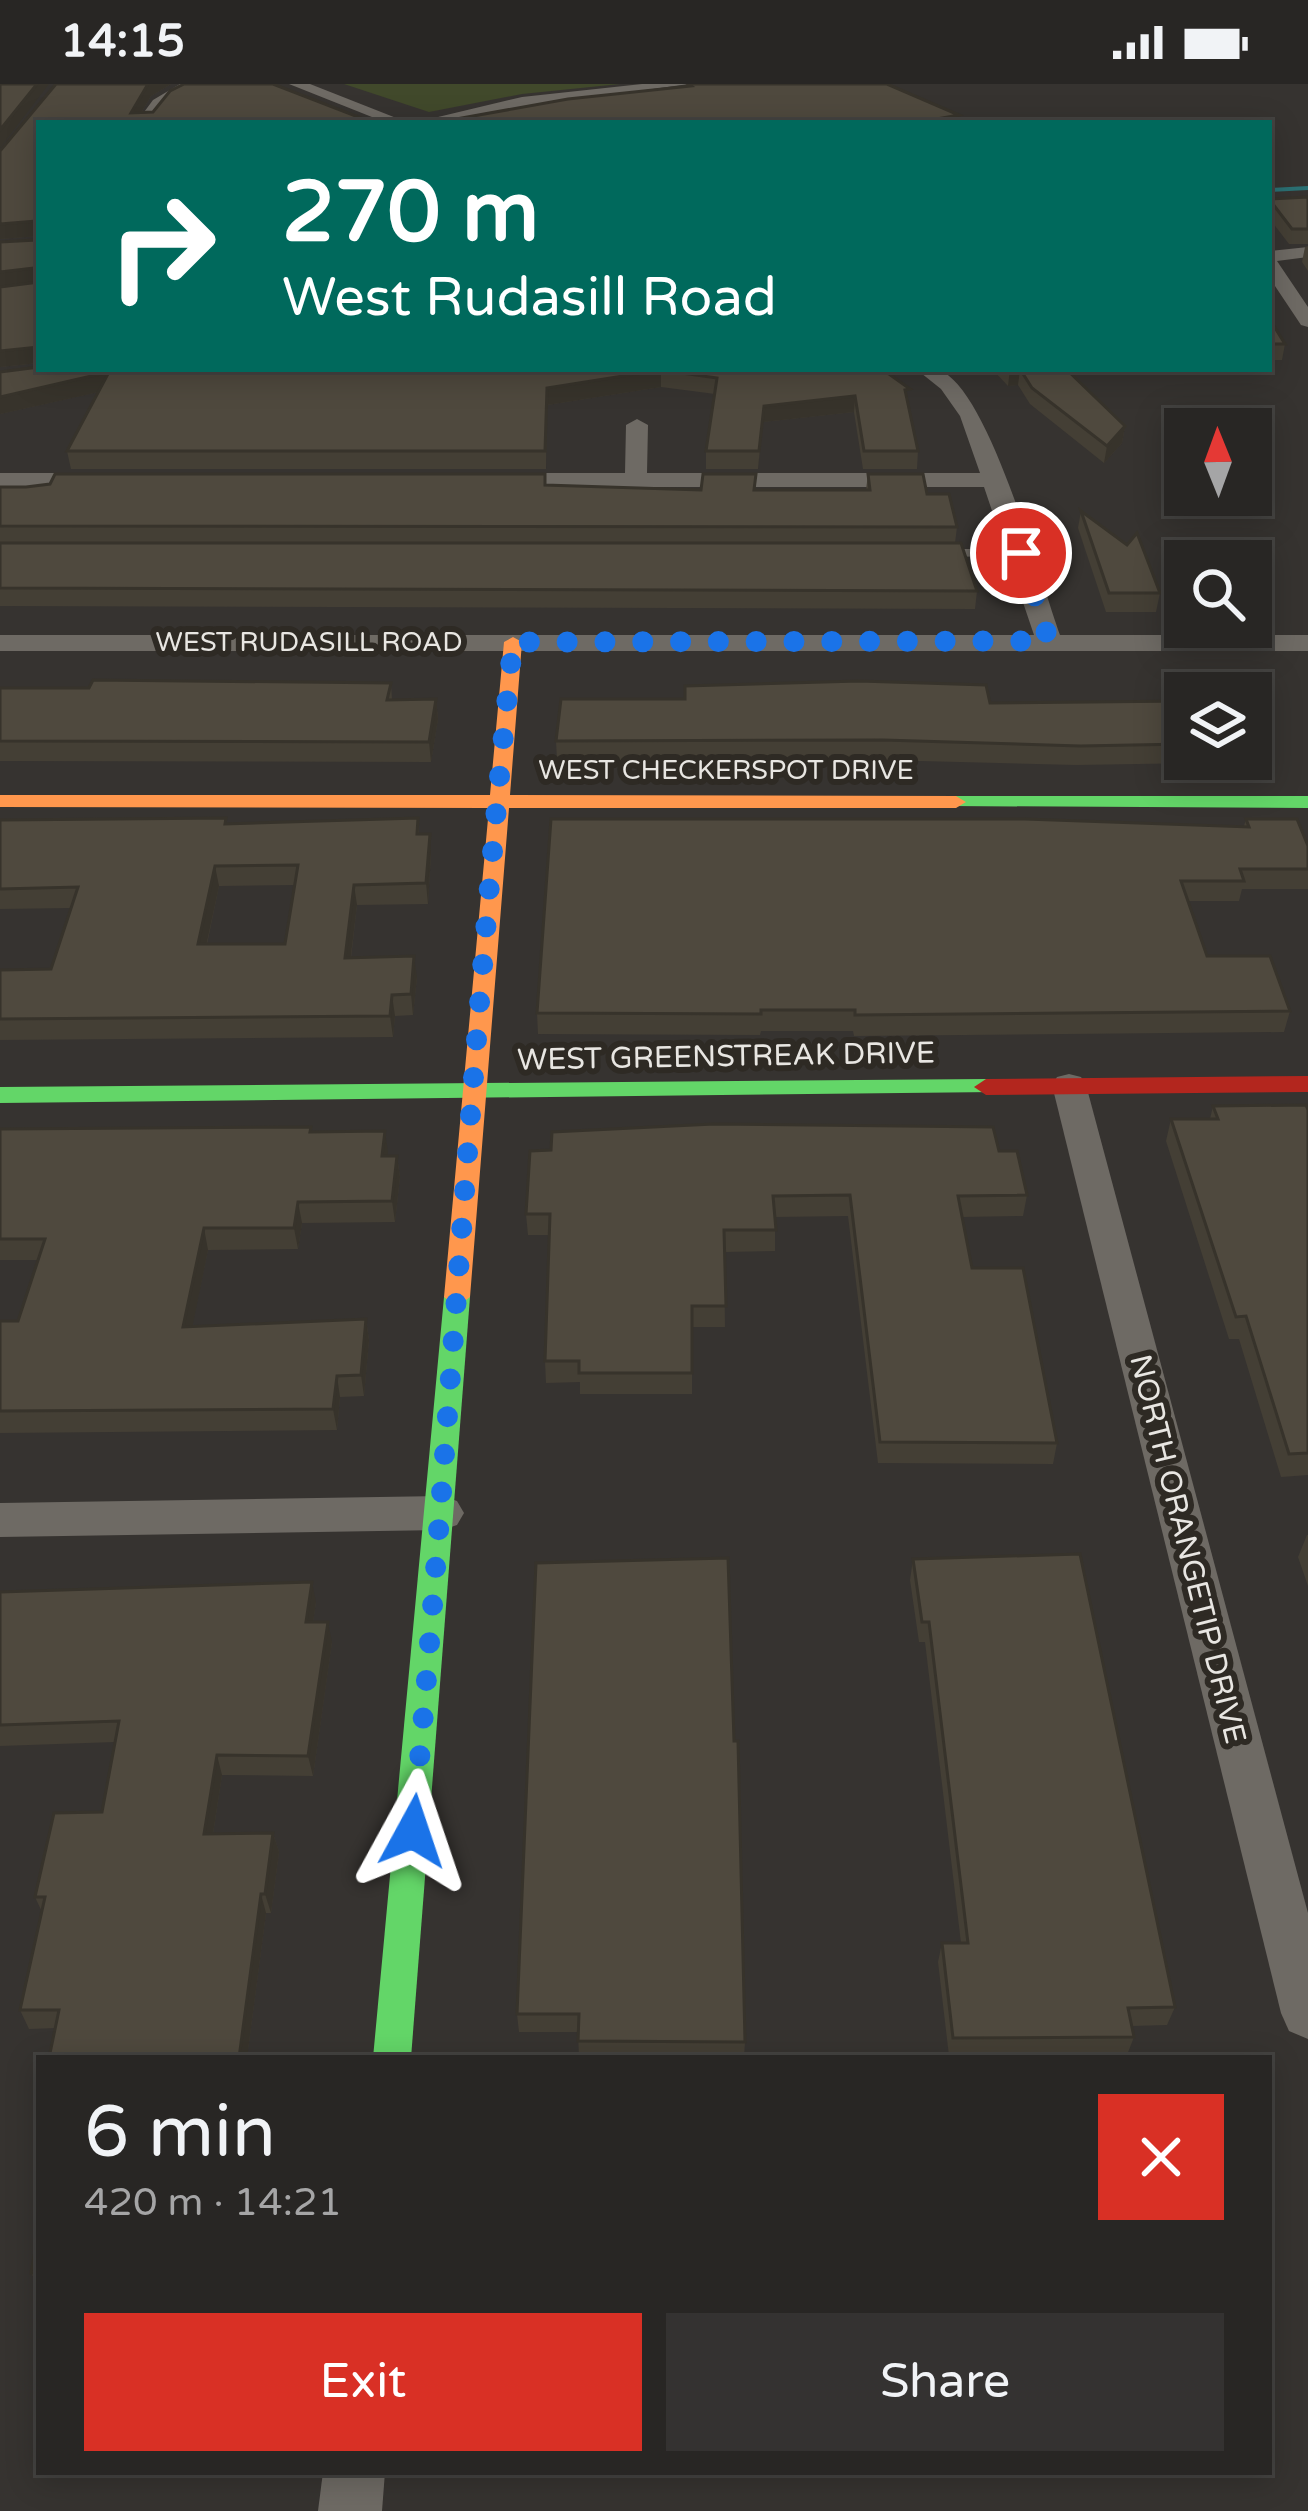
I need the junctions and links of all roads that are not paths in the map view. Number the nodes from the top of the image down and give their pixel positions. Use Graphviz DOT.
graph roads {
  1 [pos="194,84"];
  2 [pos="296,84"];
  3 [pos="682,84"];
  4 [pos="145,120"];
  5 [pos="393,120"];
  6 [pos="435,120"];
  7 [pos="1308,252"];
  8 [pos="1272,259"];
  9 [pos="1272,265"];
  10 [pos="1308,321"];
  11 [pos="930,372"];
  12 [pos="637,425"];
  13 [pos="0,480"];
  14 [pos="118,480"];
  15 [pos="471,480"];
  16 [pos="636,480"];
  17 [pos="996,480"];
  18 [pos="1021,553"];
  19 [pos="926,554"];
  20 [pos="1049,641"];
  21 [pos="513,642"];
  22 [pos="0,643"];
  23 [pos="1308,643"];
  24 [pos="496,799"];
  25 [pos="0,801"];
  26 [pos="1308,802"];
  27 [pos="1308,1084"];
  28 [pos="1069,1085"];
  29 [pos="471,1092"];
  30 [pos="0,1095"];
  31 [pos="442,1513"];
  32 [pos="0,1520"];
  33 [pos="1308,2012"];
  34 [pos="392,2055"];
  35 [pos="354,2475"];
  36 [pos="350,2511"];
  1 -- 4 [label="street"];
  2 -- 5 [label="street"];
  3 -- 6 [label="street"];
  7 -- 8 [label="street"];
  9 -- 10 [label="street"];
  11 -- 17 [label="street"];
  12 -- 16 [label="street"];
  13 -- 14 [label="street"];
  15 -- 16 [label="street"];
  16 -- 17 [label="street"];
  17 -- 18 [label="street"];
  18 -- 19 [label="lane"];
  18 -- 20 [label="street"];
  20 -- 21 [label="street, WEST RUDASILL ROAD"];
  20 -- 23 [label="street, WEST RUDASILL ROAD"];
  21 -- 22 [label="street, WEST RUDASILL ROAD"];
  21 -- 24 [label="street"];
  24 -- 25 [label="street, WEST CHECKERSPOT DRIVE"];
  24 -- 26 [label="street, WEST CHECKERSPOT DRIVE"];
  24 -- 29 [label="street"];
  27 -- 28 [label="street, WEST GREENSTREAK DRIVE"];
  28 -- 29 [label="street, WEST GREENSTREAK DRIVE"];
  28 -- 33 [label="street, NORTH ORANGETIP DRIVE"];
  29 -- 30 [label="street, WEST GREENSTREAK DRIVE"];
  29 -- 31 [label="street"];
  31 -- 32 [label="street"];
  31 -- 34 [label="street"];
  35 -- 36 [label="street"];
}
